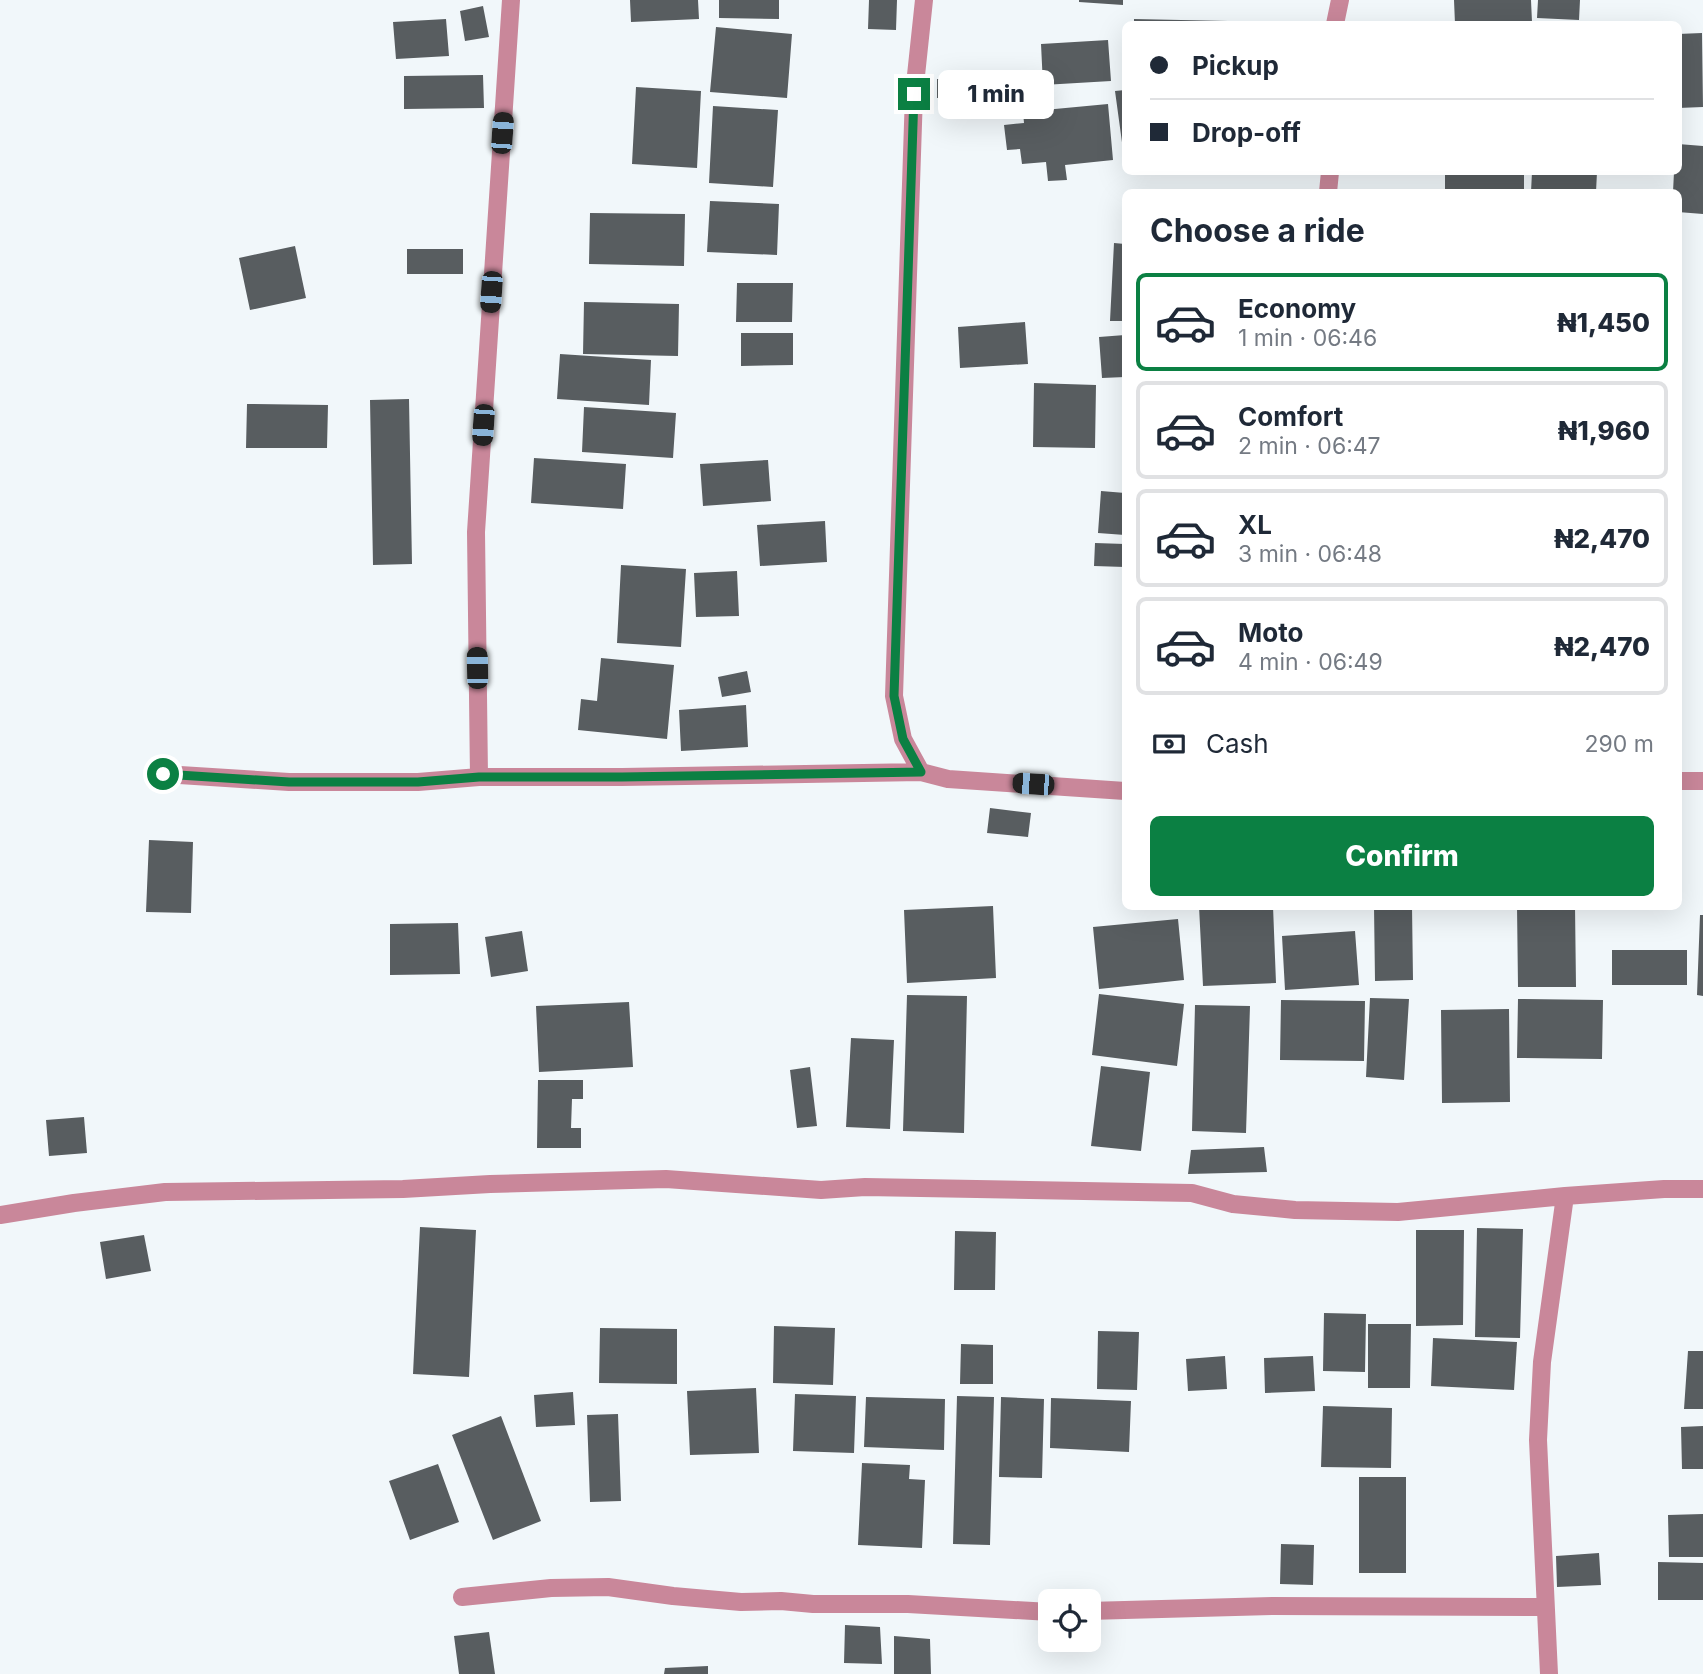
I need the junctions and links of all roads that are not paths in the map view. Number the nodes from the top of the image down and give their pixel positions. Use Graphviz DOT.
graph roads {
  1 [pos="510,0"];
  2 [pos="924,0"];
  3 [pos="1340,0"];
  4 [pos="1336,21"];
  5 [pos="921,772"];
  6 [pos="163,774"];
  7 [pos="479,777"];
  8 [pos="1682,781"];
  9 [pos="1703,781"];
  10 [pos="1122,790"];
  11 [pos="1703,1189"];
  12 [pos="1565,1196"];
  13 [pos="0,1215"];
  14 [pos="462,1597"];
  15 [pos="1545,1608"];
  16 [pos="1038,1611"];
  17 [pos="1101,1611"];
  18 [pos="1549,1674"];
  1 -- 7 [label="street"];
  2 -- 5 [label="street"];
  3 -- 4 [label="street"];
  5 -- 7 [label="street"];
  5 -- 10 [label="street"];
  6 -- 7 [label="street"];
  8 -- 9 [label="street"];
  11 -- 12 [label="street"];
  12 -- 13 [label="street"];
  12 -- 15 [label="street"];
  14 -- 16 [label="street"];
  15 -- 17 [label="street"];
  15 -- 18 [label="street"];
}
